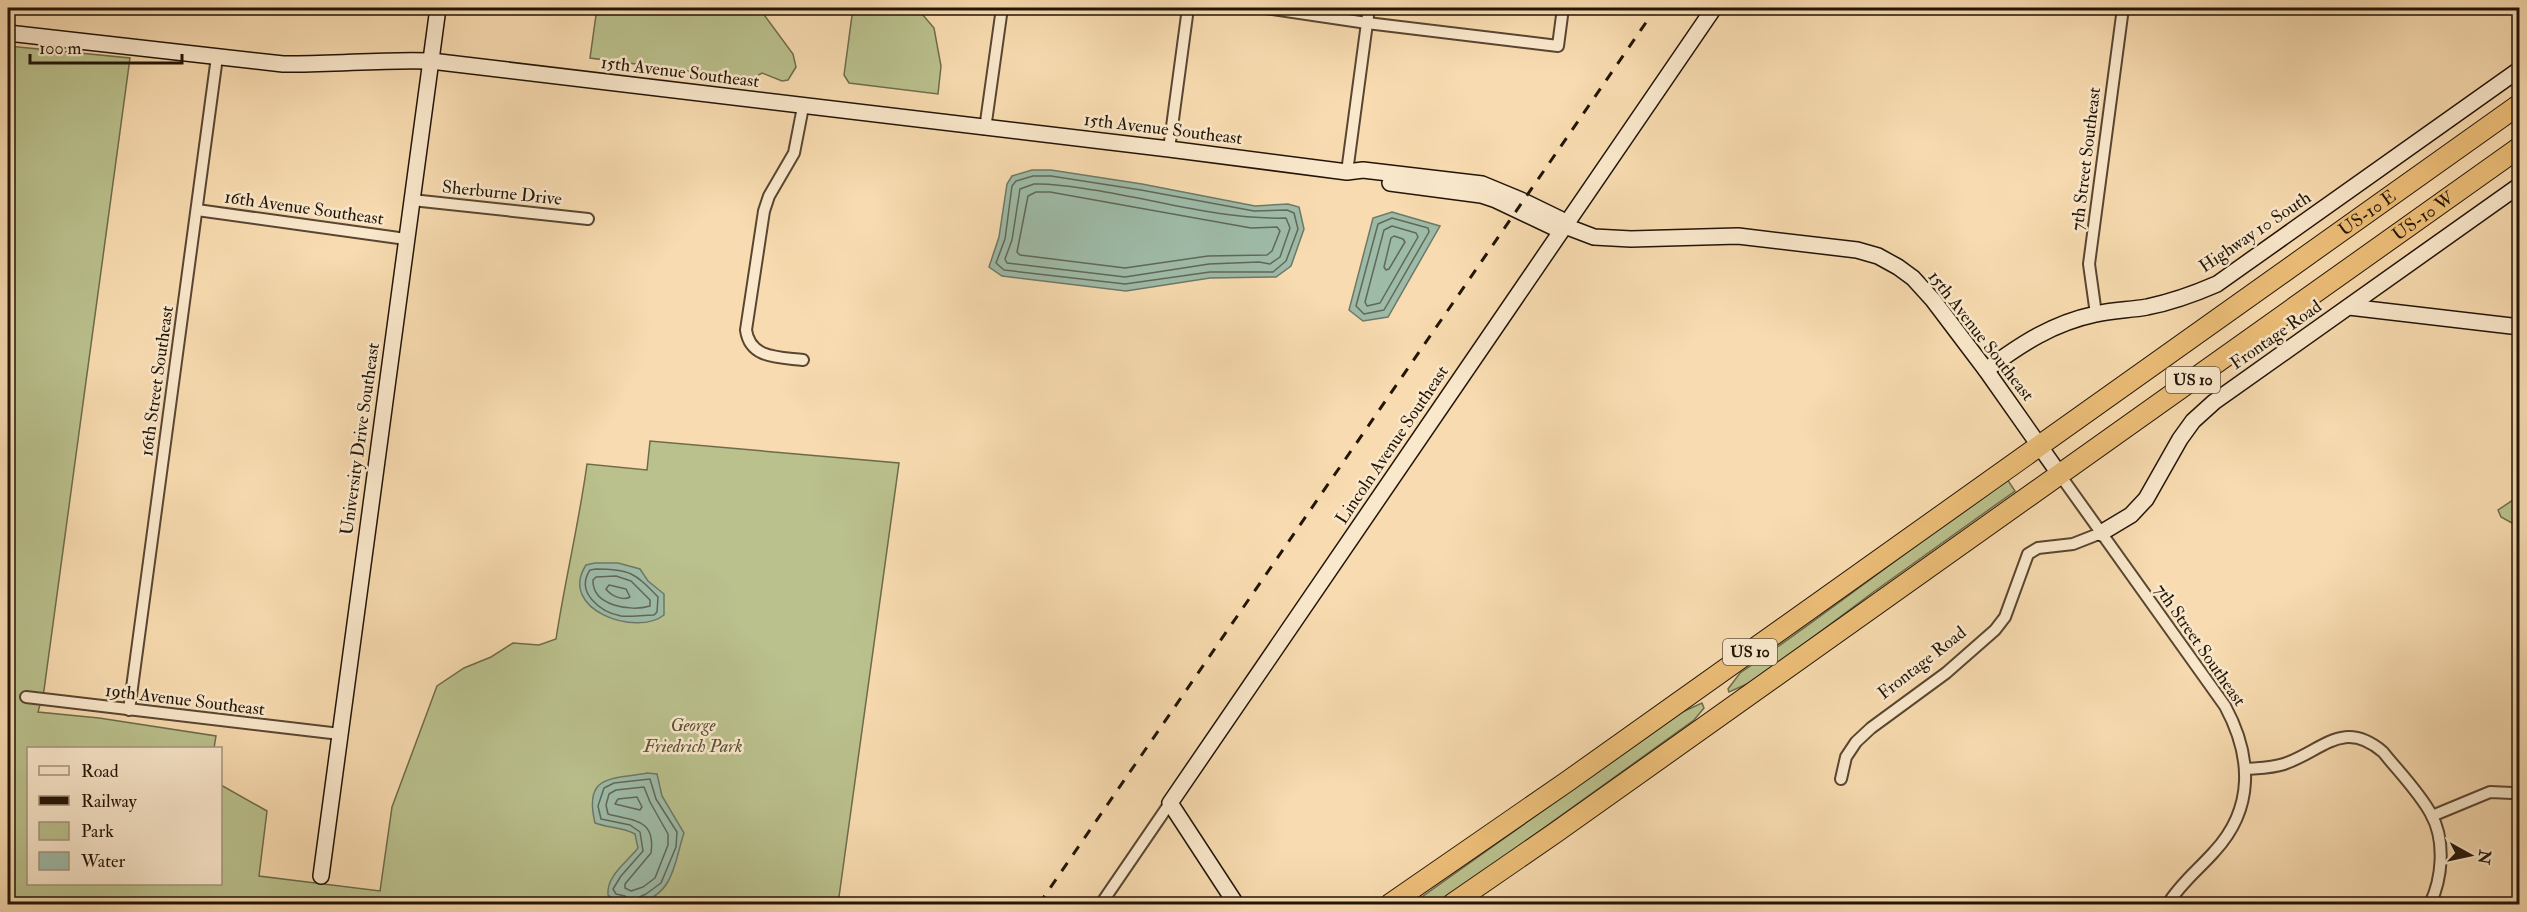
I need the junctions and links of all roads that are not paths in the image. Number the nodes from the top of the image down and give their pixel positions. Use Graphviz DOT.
graph roads {
  1 [pos="438,8"];
  2 [pos="1002,8"];
  3 [pos="1188,8"];
  4 [pos="1266,8"];
  5 [pos="1369,8"];
  6 [pos="1563,8"];
  7 [pos="1714,8"];
  8 [pos="2123,8"];
  9 [pos="1367,24"];
  10 [pos="8,33"];
  11 [pos="217,57"];
  12 [pos="430,61"];
  13 [pos="2520,69"];
  14 [pos="2520,104"];
  15 [pos="803,107"];
  16 [pos="985,129"];
  17 [pos="2520,147"];
  18 [pos="1169,149"];
  19 [pos="1347,172"];
  20 [pos="2520,185"];
  21 [pos="412,200"];
  22 [pos="197,210"];
  23 [pos="588,219"];
  24 [pos="1565,226"];
  25 [pos="406,239"];
  26 [pos="2349,308"];
  27 [pos="2096,314"];
  28 [pos="2520,327"];
  29 [pos="803,360"];
  30 [pos="1986,370"];
  31 [pos="2039,445"];
  32 [pos="2060,475"];
  33 [pos="2102,533"];
  34 [pos="26,697"];
  35 [pos="129,710"];
  36 [pos="340,734"];
  37 [pos="2246,769"];
  38 [pos="1840,779"];
  39 [pos="2512,793"];
  40 [pos="1170,804"];
  41 [pos="2433,816"];
  42 [pos="321,876"];
  43 [pos="1101,904"];
  44 [pos="1236,904"];
  45 [pos="1389,904"];
  46 [pos="1452,904"];
  47 [pos="2168,904"];
  48 [pos="2430,904"];
  1 -- 12 [label="street, University Drive Southeast"];
  2 -- 16 [label="street"];
  3 -- 18 [label="street"];
  4 -- 9 [label="street"];
  5 -- 9 [label="street"];
  6 -- 9 [label="street"];
  7 -- 24 [label="street, Lincoln Avenue Southeast"];
  8 -- 27 [label="street, 7th Street Southeast"];
  9 -- 19 [label="street"];
  10 -- 11 [label="street, 15th Avenue Southeast"];
  11 -- 12 [label="street, 15th Avenue Southeast"];
  11 -- 22 [label="street, 16th Street Southeast"];
  12 -- 15 [label="street, 15th Avenue Southeast"];
  12 -- 21 [label="street, University Drive Southeast"];
  13 -- 27 [label="street, Highway 10 South"];
  14 -- 31 [label="highway, US-10 E / US 10"];
  15 -- 16 [label="street, 15th Avenue Southeast"];
  15 -- 29 [label="street"];
  16 -- 18 [label="street, 15th Avenue Southeast"];
  17 -- 32 [label="highway, US-10 W / US 10"];
  18 -- 19 [label="street, 15th Avenue Southeast"];
  19 -- 24 [label="street, 15th Avenue Southeast"];
  20 -- 26 [label="street, Frontage Road"];
  21 -- 23 [label="street, Sherburne Drive"];
  21 -- 25 [label="street, University Drive Southeast"];
  22 -- 25 [label="street, 16th Avenue Southeast"];
  22 -- 35 [label="street, 16th Street Southeast"];
  24 -- 30 [label="street, 15th Avenue Southeast"];
  24 -- 40 [label="street, Lincoln Avenue Southeast"];
  25 -- 36 [label="street, University Drive Southeast"];
  26 -- 28 [label="street"];
  26 -- 33 [label="street, Frontage Road"];
  27 -- 30 [label="street, Highway 10 South"];
  30 -- 31 [label="street, 15th Avenue Southeast"];
  31 -- 32 [label="street, 15th Avenue Southeast"];
  31 -- 45 [label="highway, US 10"];
  32 -- 33 [label="street, 7th Street Southeast"];
  32 -- 46 [label="highway, US 10"];
  33 -- 37 [label="street, 7th Street Southeast"];
  33 -- 38 [label="street, Frontage Road"];
  34 -- 35 [label="street, 19th Avenue Southeast"];
  35 -- 36 [label="street, 19th Avenue Southeast"];
  36 -- 42 [label="street, University Drive Southeast"];
  37 -- 41 [label="street"];
  37 -- 47 [label="street, 7th Street Southeast"];
  39 -- 41 [label="street"];
  40 -- 43 [label="street, Lincoln Avenue Southeast"];
  40 -- 44 [label="street"];
  41 -- 48 [label="street"];
}
